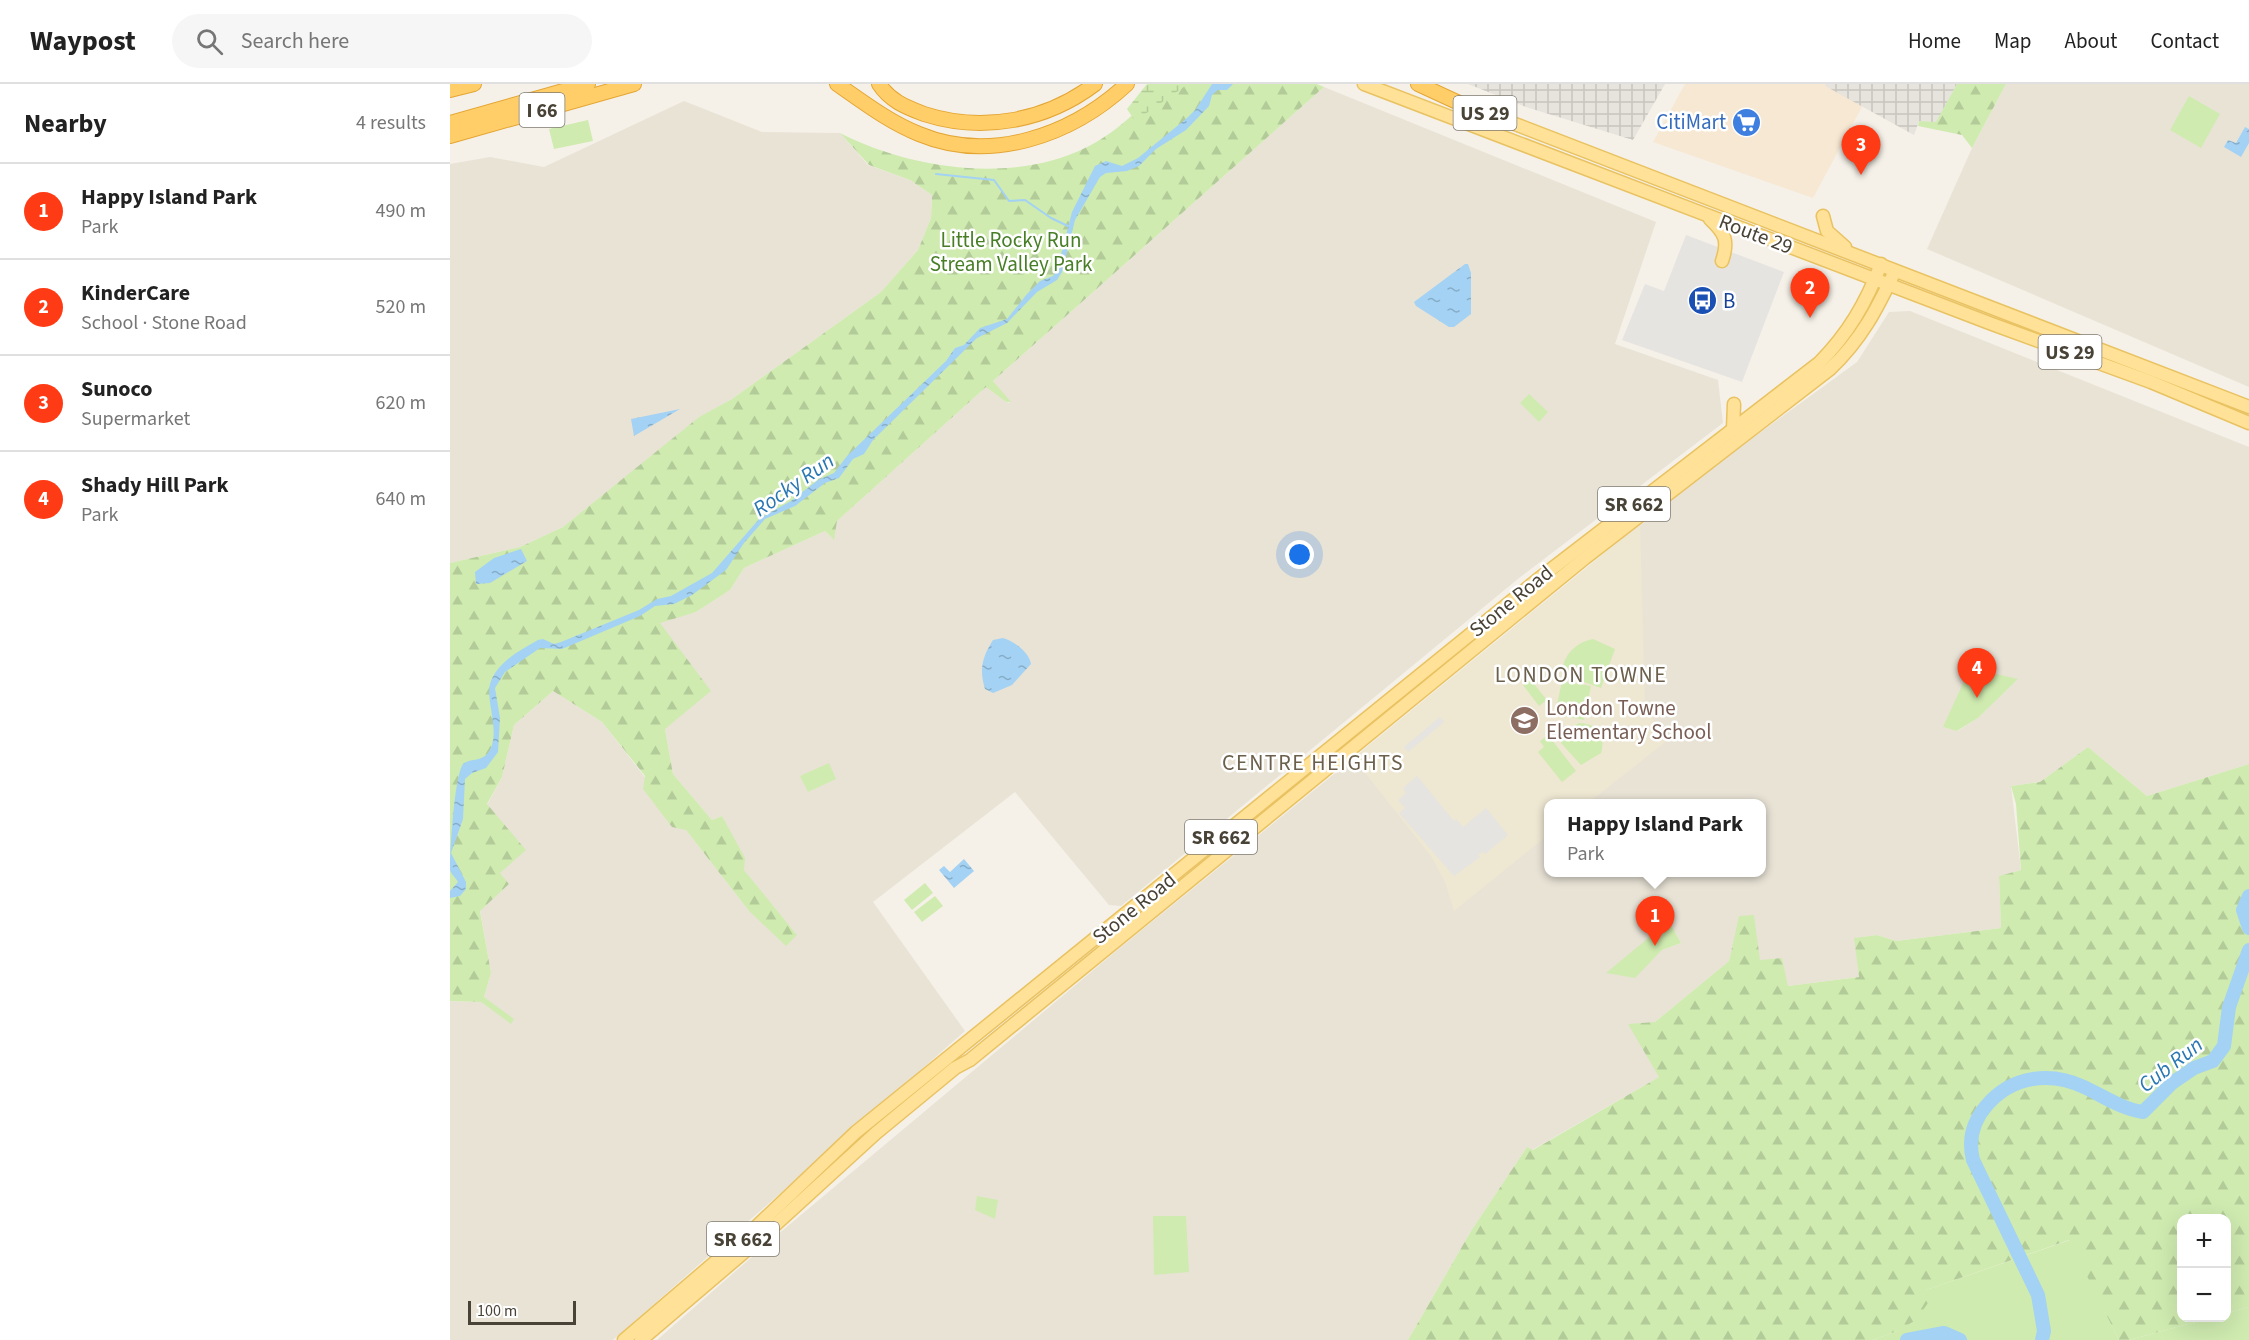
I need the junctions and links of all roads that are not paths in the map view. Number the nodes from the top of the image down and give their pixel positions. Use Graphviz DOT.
graph roads {
  1 [pos="474,84"];
  2 [pos="588,84"];
  3 [pos="634,84"];
  4 [pos="837,84"];
  5 [pos="879,84"];
  6 [pos="1095,84"];
  7 [pos="1127,84"];
  8 [pos="1364,84"];
  9 [pos="1409,84"];
  10 [pos="1418,84"];
  11 [pos="450,90"];
  12 [pos="1457,102"];
  13 [pos="450,123"];
  14 [pos="450,136"];
  15 [pos="1707,216"];
  16 [pos="1791,230"];
  17 [pos="1853,254"];
  18 [pos="1722,261"];
  19 [pos="1881,264"];
  20 [pos="1895,271"];
  21 [pos="1875,279"];
  22 [pos="1889,285"];
  23 [pos="1734,404"];
  24 [pos="2249,408"];
  25 [pos="2249,423"];
  26 [pos="1733,429"];
  27 [pos="624,1340"];
  28 [pos="641,1340"];
  1 -- 11 [label="highway"];
  2 -- 13 [label="highway"];
  3 -- 14 [label="highway, I 66"];
  4 -- 7 [label="highway"];
  5 -- 6 [label="highway"];
  8 -- 15 [label="main road, Route 29 / US 29"];
  9 -- 12 [label="main road, Route 29 / US 29"];
  10 -- 12 [label="highway"];
  12 -- 16 [label="main road, Route 29 / US 29"];
  15 -- 18 [label="main road"];
  15 -- 21 [label="main road, Route 29 / US 29"];
  16 -- 17 [label="main road, Route 29 / US 29"];
  16 -- 17 [label="main road"];
  17 -- 19 [label="main road, Route 29 / US 29"];
  19 -- 20 [label="main road, Route 29 / US 29"];
  19 -- 21 [label="main road, Stone Road / SR 662"];
  20 -- 22 [label="main road, Stone Road / SR 662"];
  20 -- 24 [label="main road, Route 29 / US 29"];
  21 -- 22 [label="main road, Route 29 / US 29"];
  21 -- 26 [label="main road, Stone Road / SR 662"];
  22 -- 25 [label="main road, Route 29 / US 29"];
  22 -- 28 [label="main road, Stone Road / SR 662"];
  23 -- 26 [label="main road"];
  26 -- 27 [label="main road, Stone Road / SR 662"];
}
